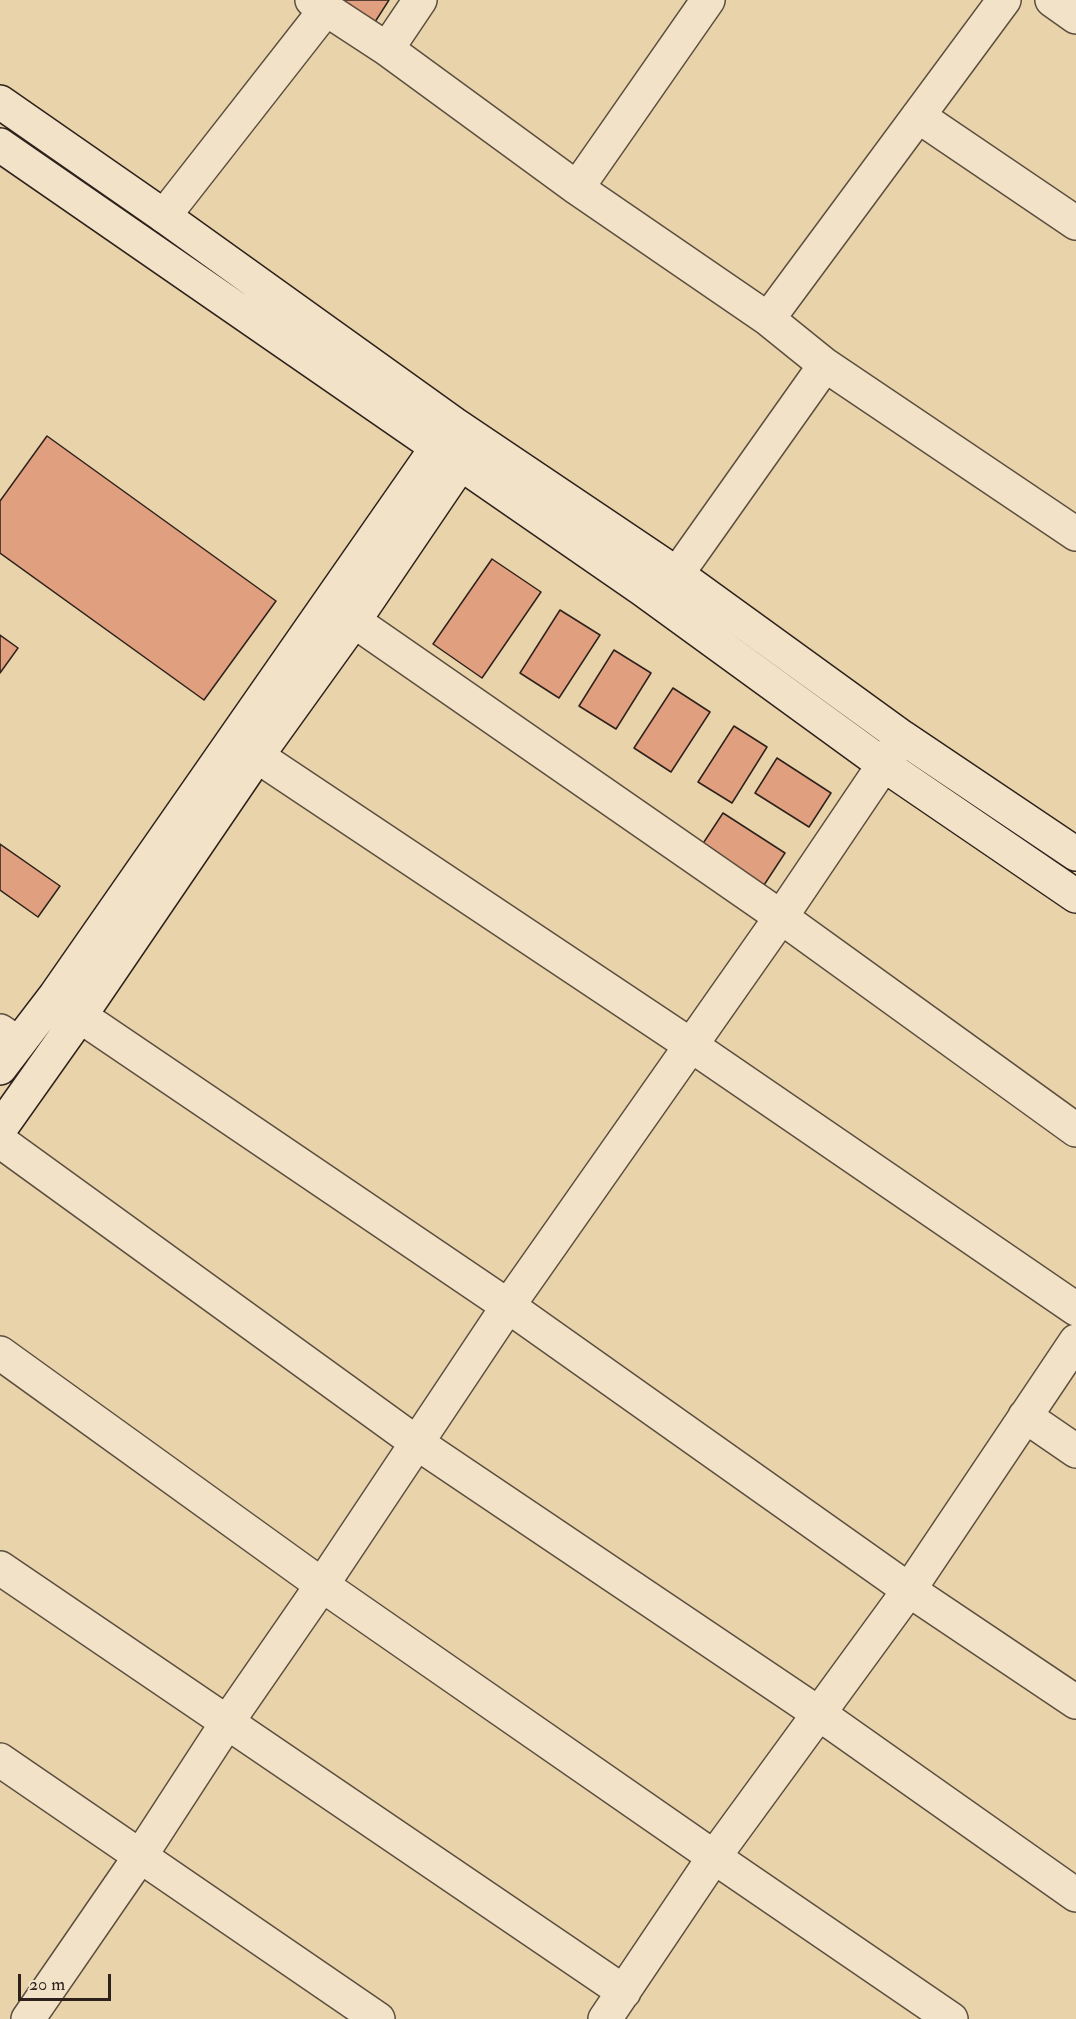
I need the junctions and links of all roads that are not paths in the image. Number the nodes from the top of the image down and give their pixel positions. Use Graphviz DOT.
graph roads {
  1 [pos="420,0"];
  2 [pos="708,0"];
  3 [pos="1004,0"];
  4 [pos="1052,0"];
  5 [pos="319,5"];
  6 [pos="1076,17"];
  7 [pos="387,49"];
  8 [pos="0,102"];
  9 [pos="918,116"];
  10 [pos="0,145"];
  11 [pos="577,188"];
  12 [pos="164,216"];
  13 [pos="1076,224"];
  14 [pos="768,319"];
  15 [pos="825,365"];
  16 [pos="457,444"];
  17 [pos="1076,534"];
  18 [pos="677,574"];
  19 [pos="354,621"];
  20 [pos="902,737"];
  21 [pos="257,756"];
  22 [pos="884,765"];
  23 [pos="1076,854"];
  24 [pos="1076,896"];
  25 [pos="781,917"];
  26 [pos="80,1016"];
  27 [pos="692,1046"];
  28 [pos="6,1048"];
  29 [pos="0,1129"];
  30 [pos="1076,1130"];
  31 [pos="0,1141"];
  32 [pos="508,1306"];
  33 [pos="1076,1309"];
  34 [pos="1076,1341"];
  35 [pos="0,1353"];
  36 [pos="1024,1416"];
  37 [pos="417,1443"];
  38 [pos="1076,1451"];
  39 [pos="0,1568"];
  40 [pos="322,1585"];
  41 [pos="909,1590"];
  42 [pos="1076,1702"];
  43 [pos="818,1713"];
  44 [pos="228,1721"];
  45 [pos="0,1760"];
  46 [pos="141,1855"];
  47 [pos="714,1857"];
  48 [pos="1076,1895"];
  49 [pos="624,1992"];
  50 [pos="28,2019"];
  51 [pos="378,2019"];
  52 [pos="605,2019"];
  53 [pos="951,2019"];
  1 -- 7 [label="street"];
  2 -- 11 [label="street"];
  3 -- 9 [label="street"];
  4 -- 6 [label="street"];
  5 -- 7 [label="street"];
  5 -- 12 [label="street"];
  7 -- 11 [label="street"];
  8 -- 12 [label="street"];
  9 -- 13 [label="street"];
  9 -- 14 [label="street"];
  10 -- 16 [label="street"];
  11 -- 14 [label="street"];
  12 -- 16 [label="street"];
  14 -- 15 [label="street"];
  15 -- 17 [label="street"];
  15 -- 18 [label="street"];
  16 -- 18 [label="street"];
  16 -- 19 [label="street"];
  16 -- 22 [label="street"];
  16 -- 28 [label="street"];
  18 -- 20 [label="street"];
  19 -- 21 [label="street"];
  19 -- 25 [label="street"];
  20 -- 22 [label="street"];
  20 -- 23 [label="street"];
  21 -- 26 [label="street"];
  21 -- 27 [label="street"];
  22 -- 24 [label="street"];
  22 -- 25 [label="street"];
  25 -- 27 [label="street"];
  25 -- 30 [label="street"];
  26 -- 29 [label="street"];
  26 -- 32 [label="street"];
  27 -- 32 [label="street"];
  27 -- 33 [label="street"];
  31 -- 37 [label="street"];
  32 -- 37 [label="street"];
  32 -- 41 [label="street"];
  34 -- 36 [label="street"];
  35 -- 40 [label="street"];
  36 -- 38 [label="street"];
  36 -- 41 [label="street"];
  37 -- 40 [label="street"];
  37 -- 43 [label="street"];
  39 -- 44 [label="street"];
  40 -- 44 [label="street"];
  40 -- 47 [label="street"];
  41 -- 42 [label="street"];
  41 -- 43 [label="street"];
  43 -- 47 [label="street"];
  43 -- 48 [label="street"];
  44 -- 46 [label="street"];
  44 -- 49 [label="street"];
  45 -- 46 [label="street"];
  46 -- 50 [label="street"];
  46 -- 51 [label="street"];
  47 -- 49 [label="street"];
  47 -- 53 [label="street"];
  49 -- 52 [label="street"];
}
